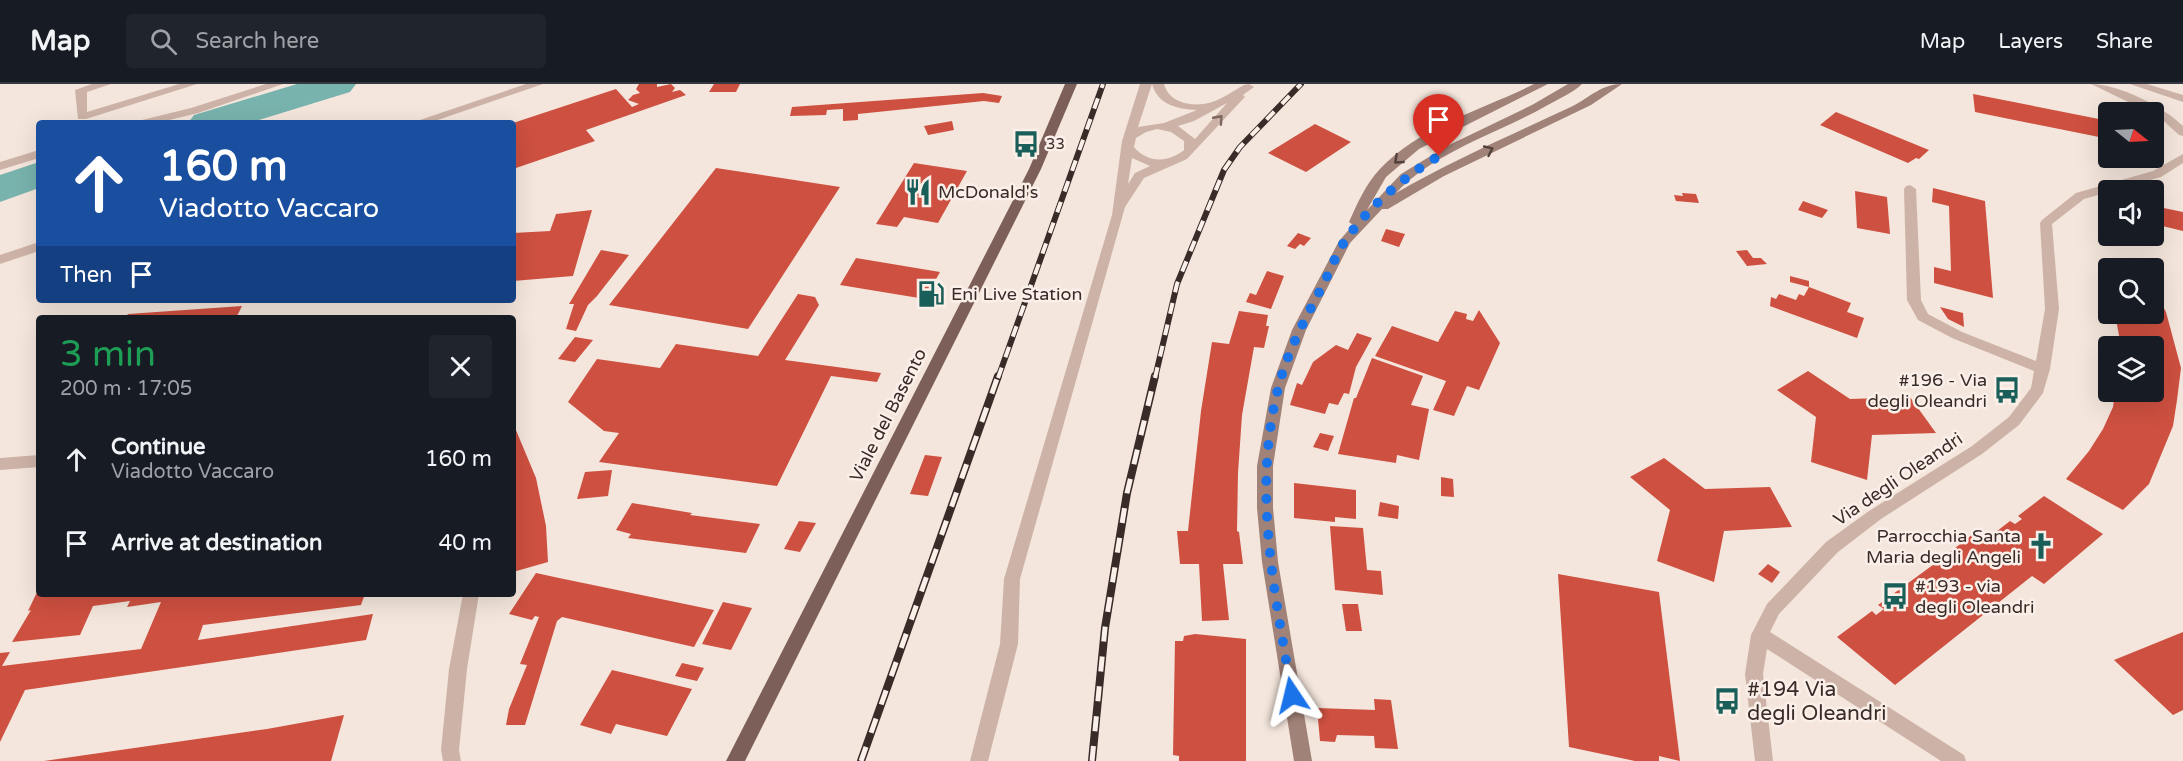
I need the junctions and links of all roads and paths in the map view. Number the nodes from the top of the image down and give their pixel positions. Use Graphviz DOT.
graph roads {
  1 [pos="105,84"];
  2 [pos="191,84"];
  3 [pos="277,84"];
  4 [pos="537,84"];
  5 [pos="1071,84"];
  6 [pos="1146,84"];
  7 [pos="1158,84"];
  8 [pos="1542,84"];
  9 [pos="1576,84"];
  10 [pos="1616,84"];
  11 [pos="2097,84"];
  12 [pos="2136,84"];
  13 [pos="1250,86"];
  14 [pos="2183,99"];
  15 [pos="1215,106"];
  16 [pos="155,120"];
  17 [pos="426,120"];
  18 [pos="1157,126"];
  19 [pos="2183,133"];
  20 [pos="1128,141"];
  21 [pos="1190,152"];
  22 [pos="36,155"];
  23 [pos="2183,158"];
  24 [pos="1167,163"];
  25 [pos="0,166"];
  26 [pos="1910,189"];
  27 [pos="1118,215"];
  28 [pos="1364,219"];
  29 [pos="1345,241"];
  30 [pos="36,247"];
  31 [pos="0,260"];
  32 [pos="2043,369"];
  33 [pos="36,461"];
  34 [pos="0,464"];
  35 [pos="470,597"];
  36 [pos="1760,635"];
  37 [pos="452,761"];
  38 [pos="735,761"];
  39 [pos="980,761"];
  40 [pos="1303,761"];
  41 [pos="1764,761"];
  42 [pos="1957,761"];
  1 -- 2 [label="street"];
  3 -- 16 [label="street"];
  4 -- 17 [label="street"];
  5 -- 38 [label="main road, Viale del Basento"];
  6 -- 20 [label="street"];
  7 -- 15 [label="street"];
  8 -- 29 [label="main road, one-way"];
  9 -- 28 [label="main road"];
  28 -- 10 [label="main road, one-way"];
  11 -- 19 [label="street"];
  12 -- 14 [label="street"];
  13 -- 15 [label="street"];
  21 -- 13 [label="street, one-way"];
  15 -- 18 [label="street"];
  18 -- 20 [label="street"];
  18 -- 21 [label="street"];
  20 -- 24 [label="street"];
  20 -- 27 [label="street"];
  21 -- 24 [label="street"];
  22 -- 25 [label="street"];
  23 -- 32 [label="street, Via degli Oleandri"];
  24 -- 27 [label="street"];
  26 -- 32 [label="street"];
  27 -- 39 [label="street"];
  28 -- 29 [label="main road"];
  29 -- 40 [label="main road"];
  30 -- 31 [label="street"];
  32 -- 36 [label="street, Via degli Oleandri"];
  33 -- 34 [label="street"];
  35 -- 37 [label="street"];
  36 -- 41 [label="street, Via degli Oleandri"];
  36 -- 42 [label="street"];
}
